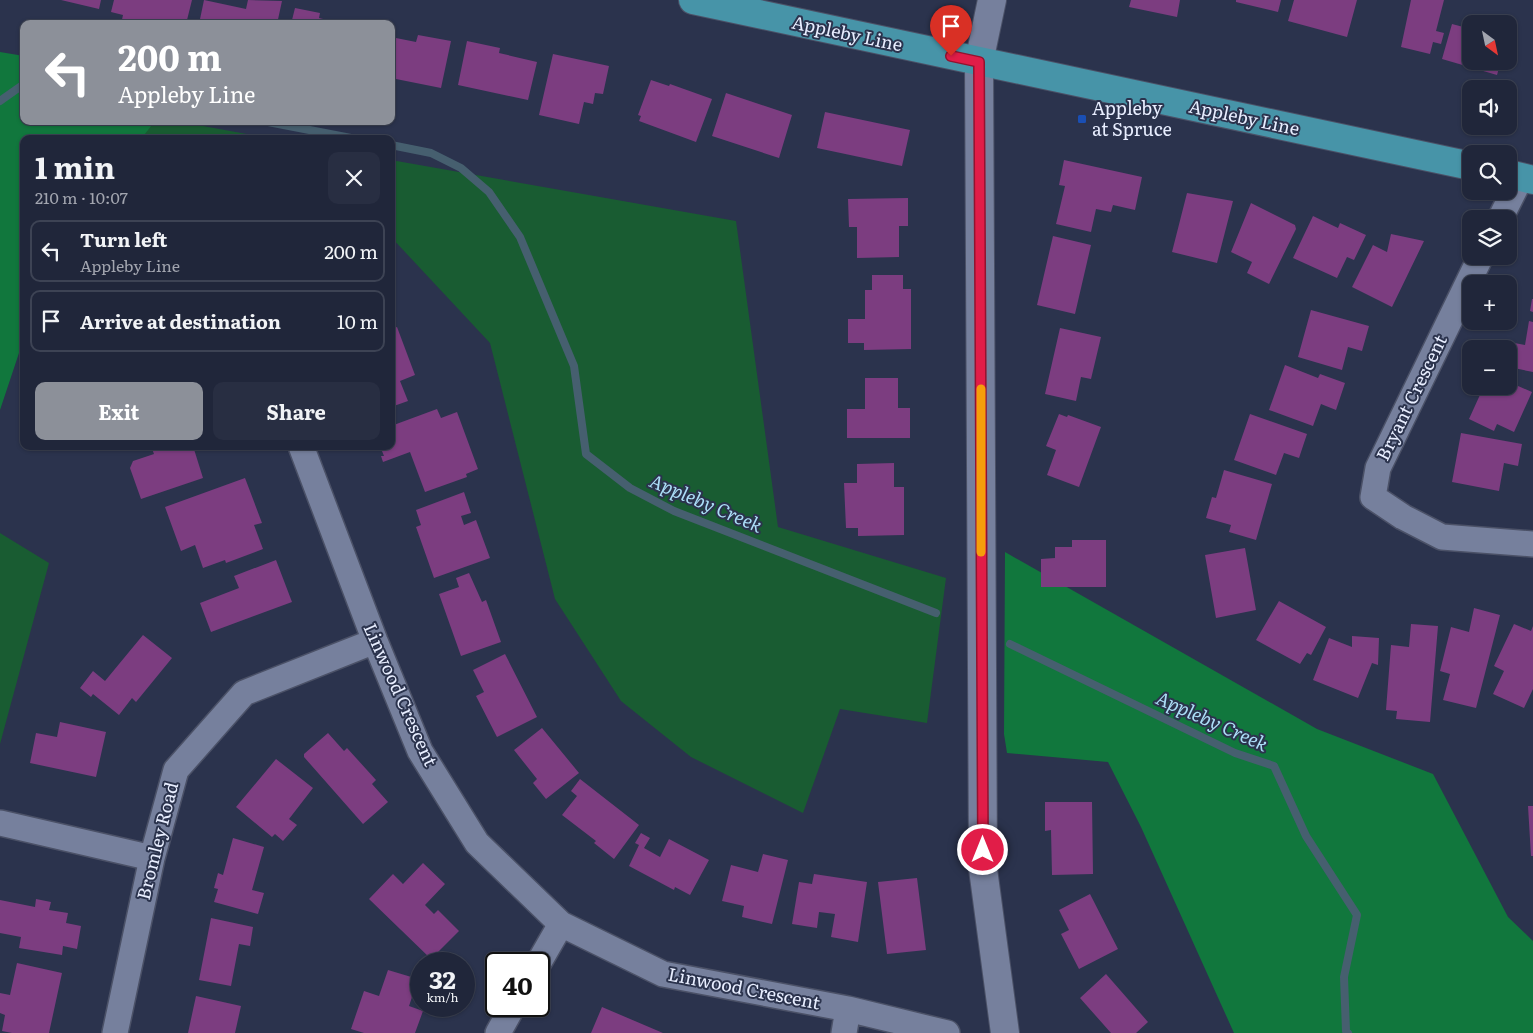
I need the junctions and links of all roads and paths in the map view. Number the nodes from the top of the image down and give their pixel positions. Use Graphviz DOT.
graph roads {
  1 [pos="693,0"];
  2 [pos="992,0"];
  3 [pos="979,62"];
  4 [pos="1462,164"];
  5 [pos="1521,177"];
  6 [pos="1504,210"];
  7 [pos="1478,265"];
  8 [pos="303,450"];
  9 [pos="1533,544"];
  10 [pos="375,641"];
  11 [pos="0,824"];
  12 [pos="152,858"];
  13 [pos="561,924"];
  14 [pos="545,952"];
  15 [pos="507,1017"];
  16 [pos="846,1021"];
  17 [pos="115,1033"];
  18 [pos="498,1033"];
  19 [pos="947,1033"];
  20 [pos="1006,1033"];
  1 -- 3 [label="main road, Appleby Line"];
  2 -- 3 [label="street"];
  3 -- 4 [label="main road, Appleby Line"];
  3 -- 20 [label="street"];
  5 -- 6 [label="street"];
  7 -- 9 [label="street, Bryant Crescent"];
  8 -- 10 [label="street, Linwood Crescent"];
  10 -- 12 [label="street, Bromley Road"];
  10 -- 13 [label="street, Linwood Crescent"];
  11 -- 12 [label="street"];
  12 -- 17 [label="street, Bromley Road"];
  13 -- 14 [label="street"];
  13 -- 16 [label="street, Linwood Crescent"];
  15 -- 18 [label="street"];
  16 -- 19 [label="street, Linwood Crescent"];
}
